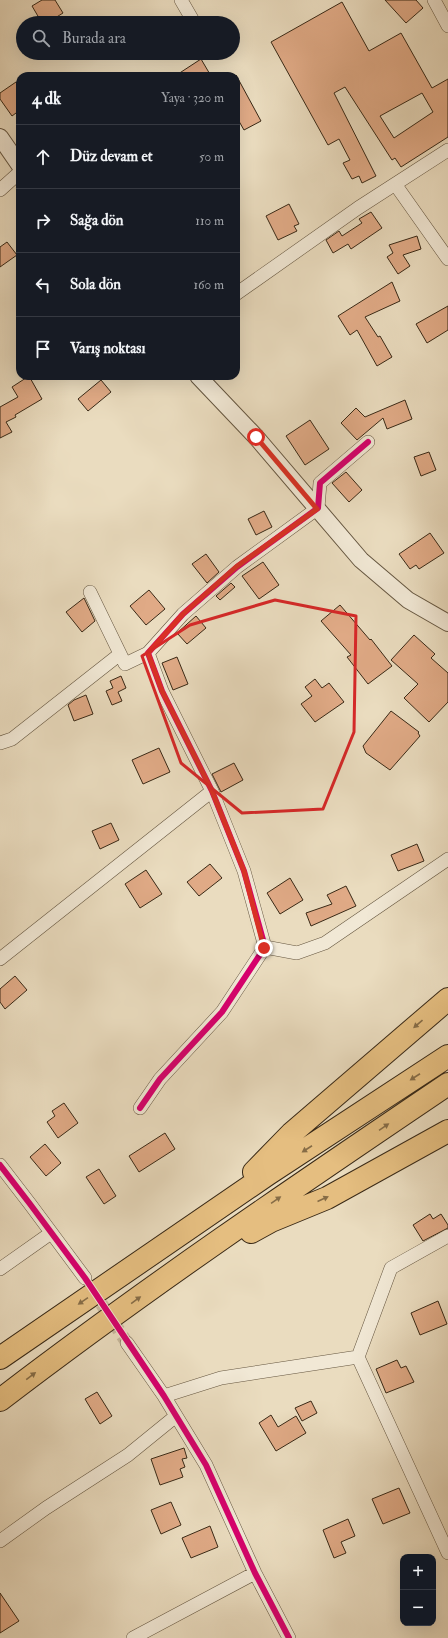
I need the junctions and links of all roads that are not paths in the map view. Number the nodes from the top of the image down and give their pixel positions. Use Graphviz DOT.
graph roads {
  1 [pos="181,0"];
  2 [pos="434,0"];
  3 [pos="190,16"];
  4 [pos="448,26"];
  5 [pos="0,137"];
  6 [pos="448,150"];
  7 [pos="16,160"];
  8 [pos="16,176"];
  9 [pos="395,184"];
  10 [pos="0,190"];
  11 [pos="448,259"];
  12 [pos="240,291"];
  13 [pos="202,380"];
  14 [pos="368,442"];
  15 [pos="317,509"];
  16 [pos="90,592"];
  17 [pos="447,620"];
  18 [pos="148,653"];
  19 [pos="120,654"];
  20 [pos="0,744"];
  21 [pos="212,791"];
  22 [pos="448,859"];
  23 [pos="264,948"];
  24 [pos="0,958"];
  25 [pos="448,999"];
  26 [pos="448,1056"];
  27 [pos="448,1084"];
  28 [pos="140,1108"];
  29 [pos="448,1131"];
  30 [pos="0,1165"];
  31 [pos="51,1233"];
  32 [pos="448,1236"];
  33 [pos="155,1251"];
  34 [pos="0,1269"];
  35 [pos="175,1271"];
  36 [pos="85,1278"];
  37 [pos="127,1343"];
  38 [pos="358,1357"];
  39 [pos="0,1358"];
  40 [pos="164,1396"];
  41 [pos="0,1400"];
  42 [pos="176,1416"];
  43 [pos="0,1540"];
  44 [pos="448,1553"];
  45 [pos="256,1573"];
  46 [pos="133,1638"];
  47 [pos="289,1638"];
  1 -- 3 [label="street"];
  2 -- 4 [label="street"];
  5 -- 7 [label="street"];
  6 -- 9 [label="street"];
  8 -- 10 [label="street"];
  9 -- 11 [label="street"];
  9 -- 12 [label="street"];
  13 -- 15 [label="street"];
  14 -- 15 [label="street"];
  15 -- 17 [label="street"];
  15 -- 18 [label="street"];
  16 -- 19 [label="street"];
  18 -- 19 [label="street"];
  18 -- 21 [label="street"];
  19 -- 20 [label="street"];
  21 -- 23 [label="street"];
  21 -- 24 [label="street"];
  22 -- 23 [label="street"];
  23 -- 28 [label="street"];
  25 -- 33 [label="highway, one-way"];
  26 -- 33 [label="highway, one-way"];
  35 -- 27 [label="highway, one-way"];
  35 -- 29 [label="highway, one-way"];
  30 -- 31 [label="street"];
  31 -- 34 [label="street"];
  31 -- 36 [label="street"];
  32 -- 38 [label="street"];
  33 -- 39 [label="highway, one-way"];
  41 -- 35 [label="highway, one-way"];
  37 -- 40 [label="street"];
  38 -- 40 [label="street"];
  38 -- 44 [label="street"];
  40 -- 42 [label="street"];
  42 -- 43 [label="street"];
  42 -- 45 [label="street"];
  45 -- 46 [label="street"];
  45 -- 47 [label="street"];
}
